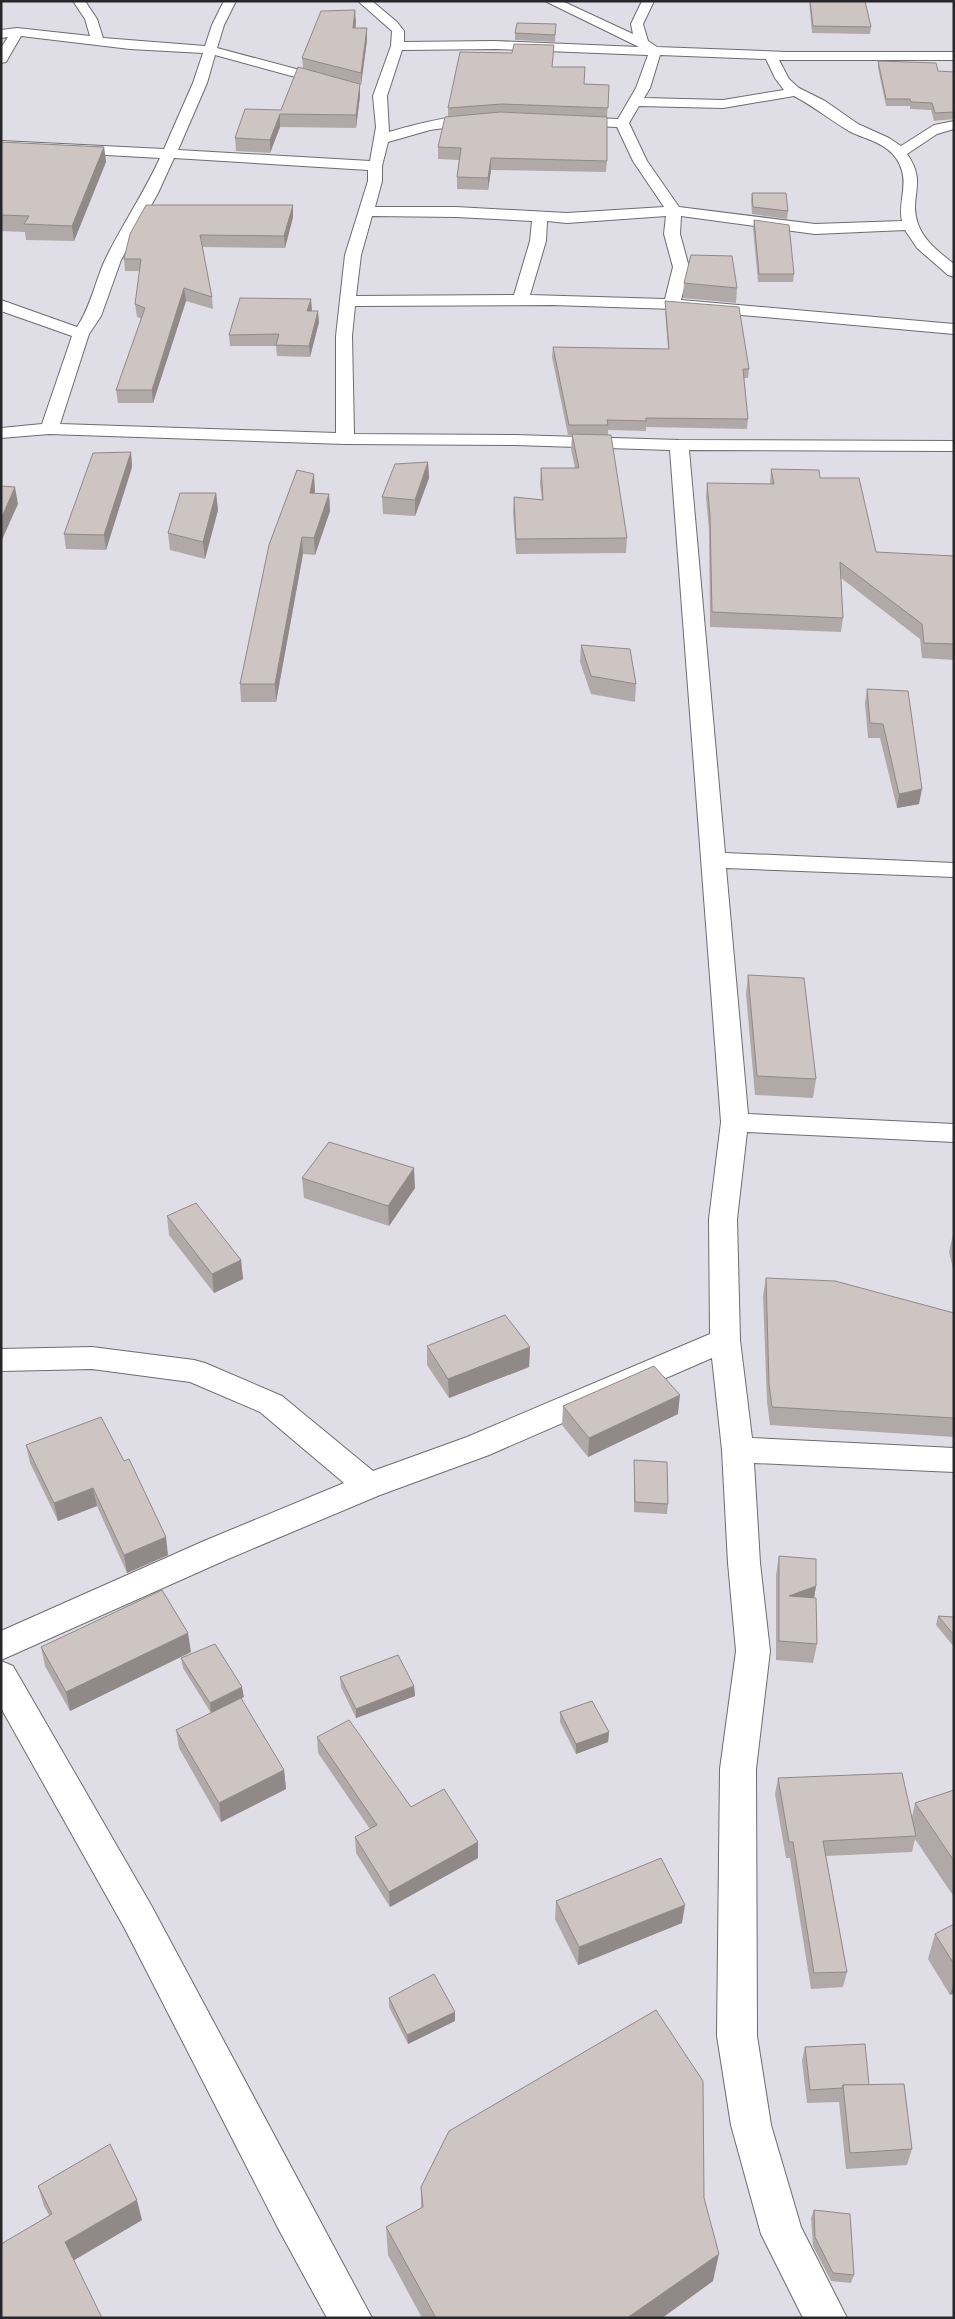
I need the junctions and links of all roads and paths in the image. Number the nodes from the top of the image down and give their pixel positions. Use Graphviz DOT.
graph roads {
  1 [pos="79,1"];
  2 [pos="230,1"];
  3 [pos="364,1"];
  4 [pos="551,1"];
  5 [pos="648,1"];
  6 [pos="1,25"];
  7 [pos="17,32"];
  8 [pos="1,34"];
  9 [pos="97,40"];
  10 [pos="642,43"];
  11 [pos="397,46"];
  12 [pos="211,50"];
  13 [pos="654,52"];
  14 [pos="770,55"];
  15 [pos="954,56"];
  16 [pos="1,59"];
  17 [pos="345,86"];
  18 [pos="363,91"];
  19 [pos="796,92"];
  20 [pos="380,96"];
  21 [pos="634,102"];
  22 [pos="490,118"];
  23 [pos="558,120"];
  24 [pos="622,123"];
  25 [pos="954,125"];
  26 [pos="381,140"];
  27 [pos="1,145"];
  28 [pos="899,152"];
  29 [pos="169,154"];
  30 [pos="375,166"];
  31 [pos="674,211"];
  32 [pos="364,212"];
  33 [pos="540,218"];
  34 [pos="910,224"];
  35 [pos="954,272"];
  36 [pos="348,301"];
  37 [pos="520,301"];
  38 [pos="672,304"];
  39 [pos="1,305"];
  40 [pos="954,329"];
  41 [pos="82,334"];
  42 [pos="49,429"];
  43 [pos="2,434"];
  44 [pos="345,439"];
  45 [pos="679,445"];
  46 [pos="954,446"];
  47 [pos="712,860"];
  48 [pos="954,870"];
  49 [pos="735,1122"];
  50 [pos="954,1133"];
  51 [pos="725,1340"];
  52 [pos="1,1360"];
  53 [pos="738,1450"];
  54 [pos="954,1460"];
  55 [pos="369,1486"];
  56 [pos="1,1646"];
  57 [pos="1,1676"];
  58 [pos="351,2318"];
  59 [pos="826,2318"];
  1 -- 9 [label="street"];
  2 -- 12 [label="street"];
  3 -- 11 [label="street"];
  4 -- 10 [label="street"];
  5 -- 10 [label="street"];
  6 -- 7 [label="street"];
  7 -- 8 [label="street"];
  7 -- 9 [label="street"];
  7 -- 16 [label="street"];
  9 -- 12 [label="street"];
  10 -- 13 [label="street"];
  11 -- 13 [label="street"];
  11 -- 20 [label="street"];
  12 -- 17 [label="street"];
  12 -- 29 [label="street"];
  13 -- 14 [label="street"];
  13 -- 21 [label="street"];
  14 -- 15 [label="street"];
  14 -- 19 [label="street"];
  18 -- 20 [label="street"];
  19 -- 21 [label="street"];
  19 -- 28 [label="street"];
  20 -- 26 [label="street"];
  21 -- 24 [label="street"];
  22 -- 26 [label="street"];
  23 -- 24 [label="street"];
  24 -- 31 [label="street"];
  25 -- 28 [label="street"];
  26 -- 30 [label="street"];
  27 -- 29 [label="street"];
  28 -- 34 [label="street"];
  29 -- 30 [label="street"];
  29 -- 41 [label="street"];
  30 -- 32 [label="street"];
  31 -- 33 [label="street"];
  31 -- 34 [label="street"];
  31 -- 38 [label="street"];
  32 -- 33 [label="street"];
  32 -- 36 [label="street"];
  33 -- 37 [label="street"];
  34 -- 35 [label="street"];
  36 -- 37 [label="street"];
  36 -- 44 [label="street"];
  37 -- 38 [label="street"];
  38 -- 40 [label="street"];
  39 -- 41 [label="street"];
  41 -- 42 [label="street"];
  42 -- 43 [label="street"];
  42 -- 44 [label="street"];
  44 -- 45 [label="street"];
  45 -- 46 [label="street"];
  45 -- 47 [label="street"];
  47 -- 48 [label="street"];
  47 -- 49 [label="street"];
  49 -- 50 [label="street"];
  49 -- 51 [label="street"];
  51 -- 53 [label="street"];
  51 -- 55 [label="street"];
  52 -- 55 [label="street"];
  53 -- 54 [label="street"];
  53 -- 59 [label="street"];
  55 -- 56 [label="street"];
  57 -- 58 [label="street"];
}
